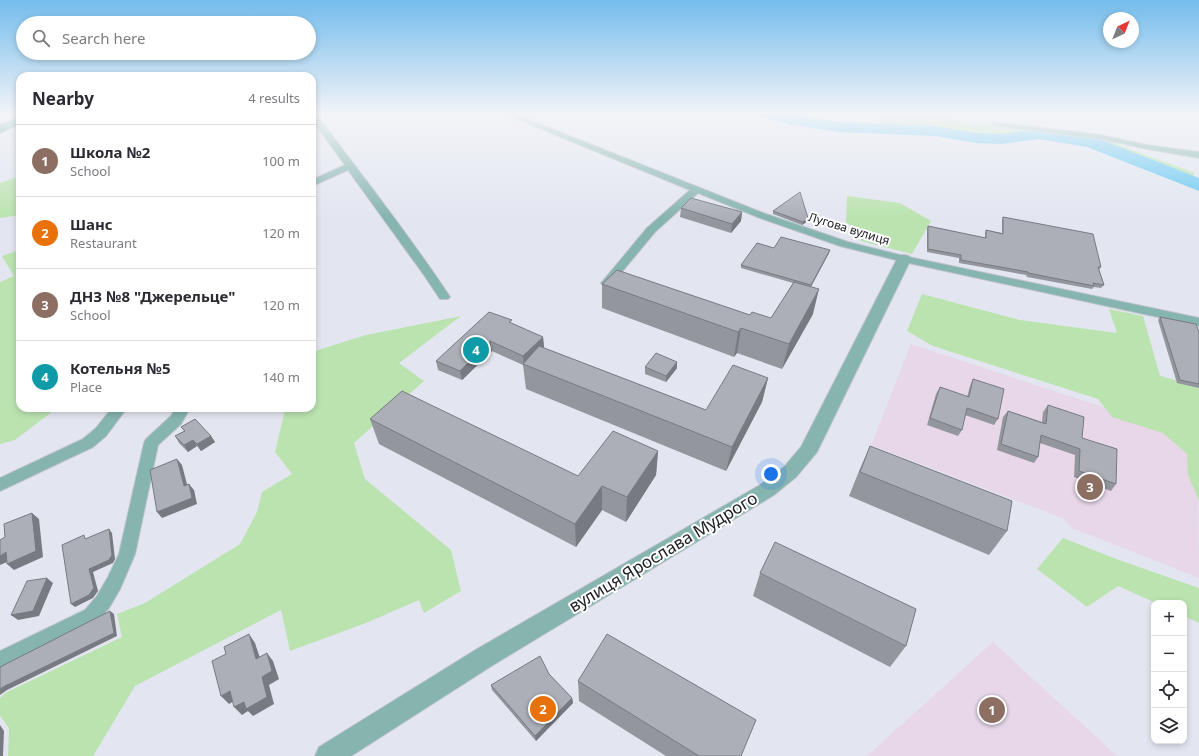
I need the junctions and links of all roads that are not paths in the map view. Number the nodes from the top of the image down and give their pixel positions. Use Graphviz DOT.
graph roads {
  1 [pos="337,148"];
  2 [pos="595,148"];
  3 [pos="1155,148"];
  4 [pos="1199,155"];
  5 [pos="350,166"];
  6 [pos="316,181"];
  7 [pos="697,189"];
  8 [pos="904,259"];
  9 [pos="607,284"];
  10 [pos="444,298"];
  11 [pos="1199,322"];
  12 [pos="117,412"];
  13 [pos="181,412"];
  14 [pos="0,485"];
  15 [pos="0,661"];
  16 [pos="328,756"];
  1 -- 5 [label="street"];
  2 -- 7 [label="street, Лугова вулиця"];
  3 -- 4 [label="street"];
  5 -- 6 [label="street"];
  5 -- 10 [label="street"];
  7 -- 8 [label="street, Лугова вулиця"];
  7 -- 9 [label="street"];
  8 -- 11 [label="street, Лугова вулиця"];
  8 -- 16 [label="street, вулиця Ярослава Мудрого"];
  12 -- 14 [label="street"];
  13 -- 15 [label="street"];
}
